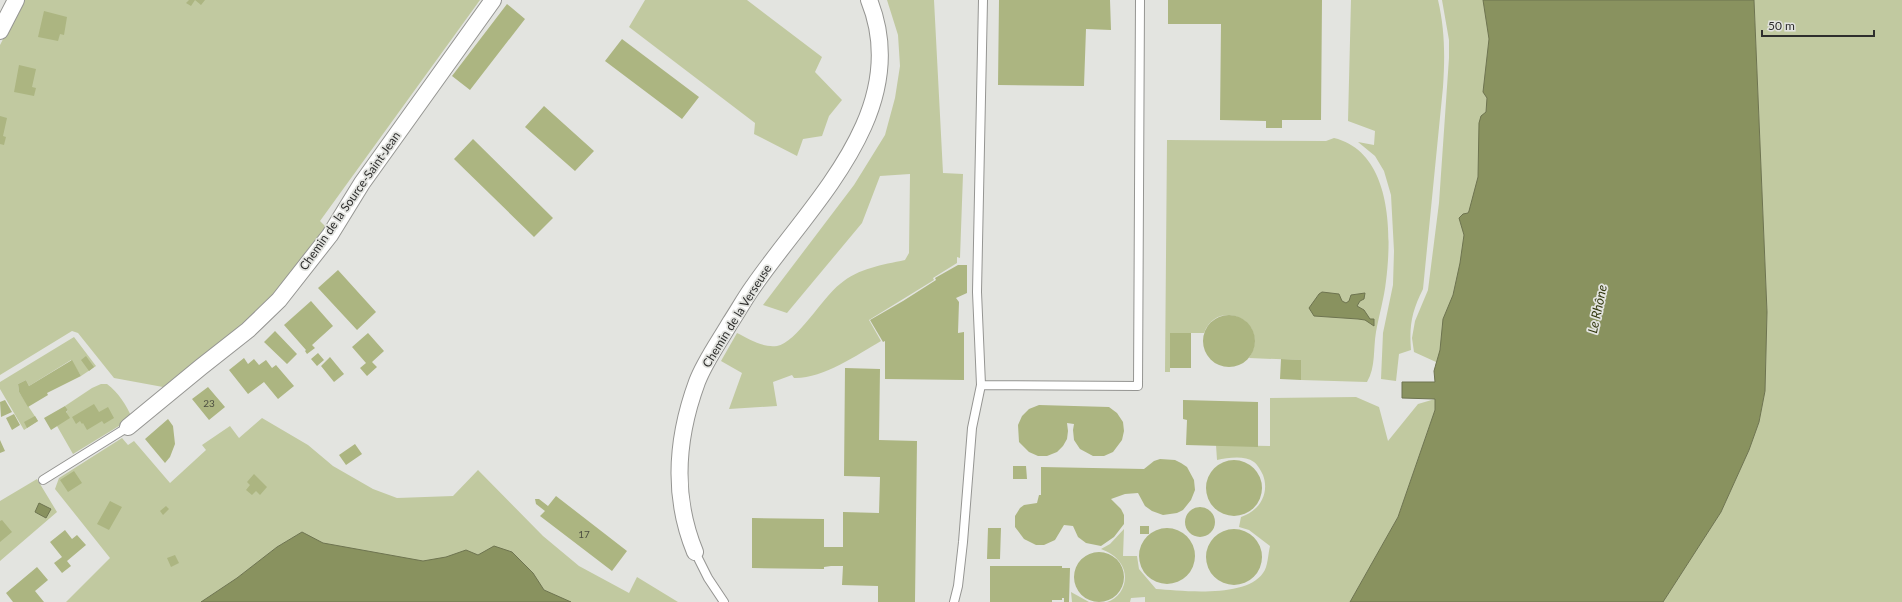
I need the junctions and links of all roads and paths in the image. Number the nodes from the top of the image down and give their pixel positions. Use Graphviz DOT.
graph roads {
  1 [pos="16,0"];
  2 [pos="494,0"];
  3 [pos="869,0"];
  4 [pos="983,0"];
  5 [pos="1140,0"];
  6 [pos="0,31"];
  7 [pos="981,385"];
  8 [pos="128,427"];
  9 [pos="43,480"];
  10 [pos="695,552"];
  11 [pos="724,602"];
  12 [pos="954,602"];
  1 -- 6 [label="street"];
  2 -- 8 [label="street, Chemin de la Source-Saint-Jean"];
  3 -- 10 [label="street, Chemin de la Verseuse"];
  4 -- 7 [label="lane"];
  5 -- 7 [label="lane"];
  7 -- 12 [label="lane"];
  8 -- 9 [label="lane"];
  10 -- 11 [label="lane, Chemin de la Verseuse"];
}
